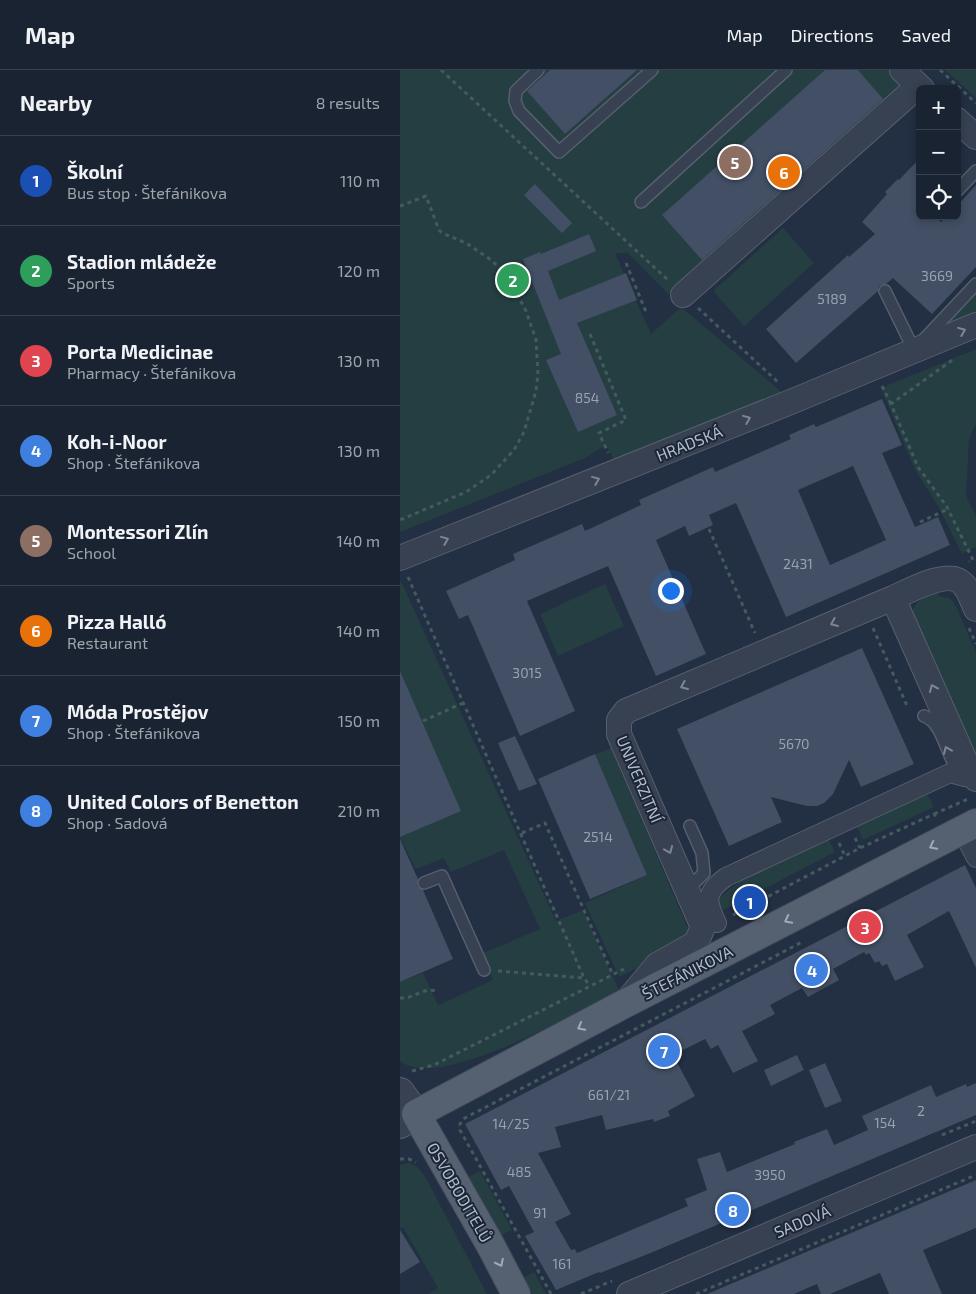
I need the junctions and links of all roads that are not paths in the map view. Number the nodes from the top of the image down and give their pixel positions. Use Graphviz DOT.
graph roads {
  1 [pos="538,70"];
  2 [pos="652,70"];
  3 [pos="786,70"];
  4 [pos="914,81"];
  5 [pos="961,124"];
  6 [pos="976,137"];
  7 [pos="976,171"];
  8 [pos="961,187"];
  9 [pos="641,202"];
  10 [pos="976,284"];
  11 [pos="885,291"];
  12 [pos="683,295"];
  13 [pos="976,325"];
  14 [pos="914,350"];
  15 [pos="403,566"];
  16 [pos="893,598"];
  17 [pos="976,609"];
  18 [pos="924,716"];
  19 [pos="972,778"];
  20 [pos="961,824"];
  21 [pos="690,826"];
  22 [pos="976,858"];
  23 [pos="424,883"];
  24 [pos="687,890"];
  25 [pos="717,923"];
  26 [pos="484,970"];
  27 [pos="624,1004"];
  28 [pos="402,1081"];
  29 [pos="408,1119"];
  30 [pos="976,1147"];
  31 [pos="516,1294"];
  32 [pos="629,1294"];
  1 -- 2 [label="lane"];
  3 -- 9 [label="lane"];
  4 -- 12 [label="street"];
  5 -- 6 [label="street"];
  7 -- 8 [label="lane"];
  10 -- 14 [label="lane"];
  11 -- 14 [label="lane"];
  14 -- 13 [label="street, HRADSKÁ, one-way"];
  15 -- 14 [label="street, HRADSKÁ, one-way"];
  16 -- 17 [label="street, UNIVERZITNÍ"];
  19 -- 16 [label="street, one-way"];
  16 -- 24 [label="street, UNIVERZITNÍ, one-way"];
  19 -- 18 [label="lane, one-way"];
  19 -- 25 [label="street"];
  20 -- 22 [label="street"];
  20 -- 27 [label="main road, ŠTEFÁNIKOVA, one-way"];
  21 -- 24 [label="lane"];
  23 -- 26 [label="lane"];
  24 -- 27 [label="street, UNIVERZITNÍ"];
  27 -- 29 [label="main road, ŠTEFÁNIKOVA, one-way"];
  28 -- 29 [label="street, OSVOBODITELŮ"];
  29 -- 31 [label="main road, OSVOBODITELŮ, one-way"];
  30 -- 32 [label="street, SADOVÁ"];
}
